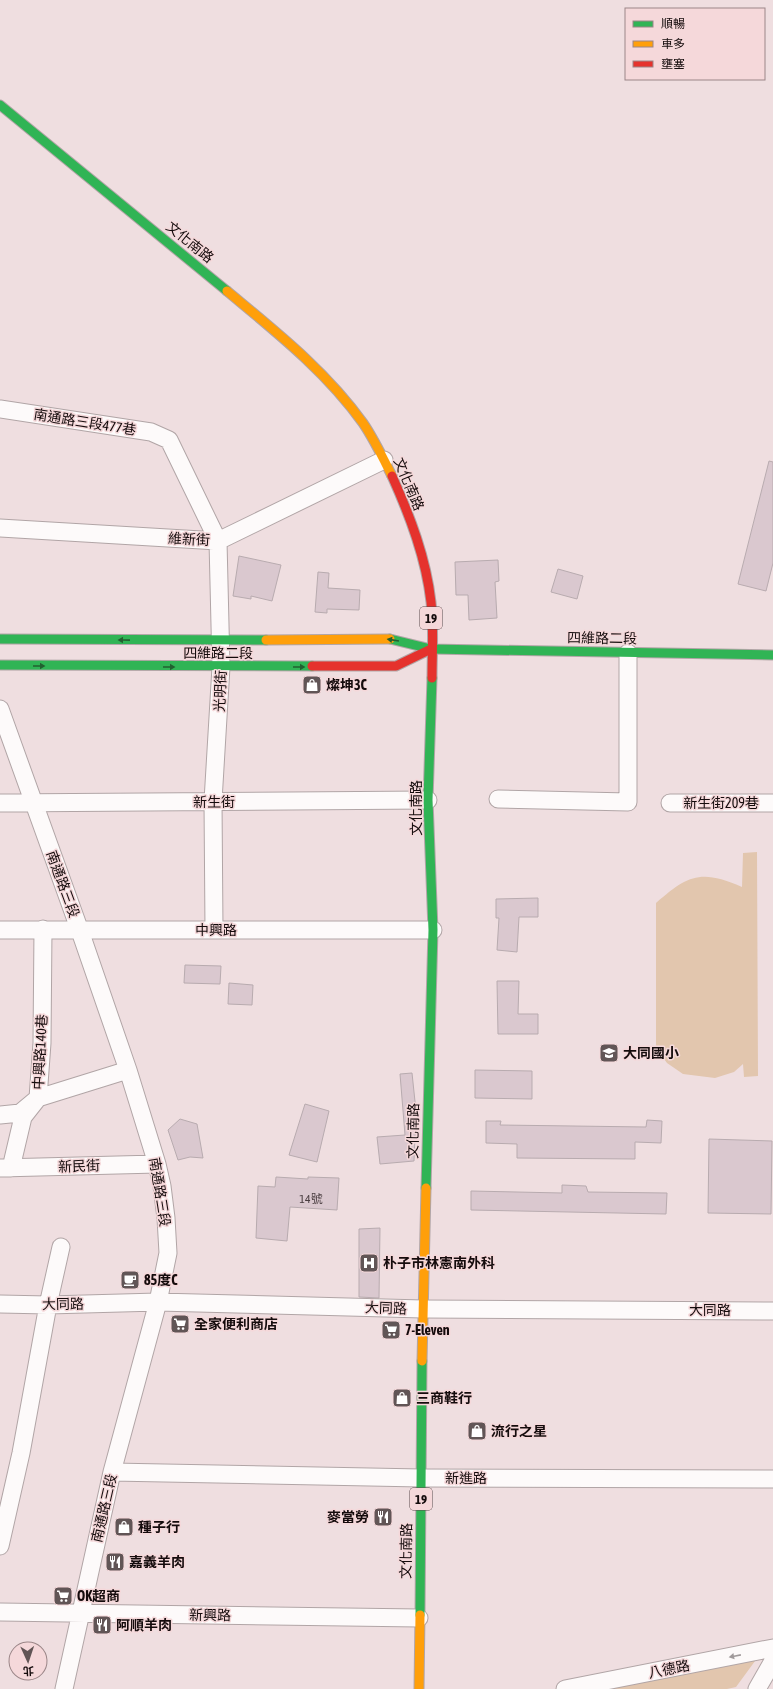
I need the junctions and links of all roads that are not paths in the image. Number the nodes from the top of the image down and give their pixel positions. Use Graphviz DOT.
graph roads {
  1 [pos="0,105"];
  2 [pos="0,409"];
  3 [pos="169,440"];
  4 [pos="384,460"];
  5 [pos="0,528"];
  6 [pos="218,541"];
  7 [pos="0,639"];
  8 [pos="220,641"];
  9 [pos="431,649"];
  10 [pos="628,653"];
  11 [pos="773,655"];
  12 [pos="0,665"];
  13 [pos="221,667"];
  14 [pos="0,709"];
  15 [pos="498,799"];
  16 [pos="428,800"];
  17 [pos="213,802"];
  18 [pos="0,803"];
  19 [pos="34,803"];
  20 [pos="670,803"];
  21 [pos="773,804"];
  22 [pos="0,930"];
  23 [pos="43,930"];
  24 [pos="214,930"];
  25 [pos="433,930"];
  26 [pos="80,931"];
  27 [pos="128,1070"];
  28 [pos="38,1098"];
  29 [pos="0,1116"];
  30 [pos="157,1164"];
  31 [pos="5,1168"];
  32 [pos="61,1246"];
  33 [pos="158,1302"];
  34 [pos="0,1304"];
  35 [pos="48,1305"];
  36 [pos="423,1310"];
  37 [pos="773,1311"];
  38 [pos="112,1472"];
  39 [pos="421,1478"];
  40 [pos="773,1479"];
  41 [pos="0,1546"];
  42 [pos="0,1612"];
  43 [pos="80,1613"];
  44 [pos="419,1618"];
  45 [pos="773,1648"];
  46 [pos="773,1662"];
  47 [pos="773,1687"];
  48 [pos="64,1689"];
  49 [pos="419,1689"];
  50 [pos="565,1689"];
  51 [pos="757,1689"];
  52 [pos="761,1689"];
  1 -- 4 [label="main road, 文化南路 / 19"];
  2 -- 3 [label="street, 南通路三段477巷"];
  3 -- 6 [label="street, 光明街"];
  4 -- 6 [label="street, 維新街"];
  4 -- 9 [label="main road, 文化南路 / 19"];
  5 -- 6 [label="street, 維新街"];
  6 -- 8 [label="street, 光明街"];
  8 -- 7 [label="main road, 四維路二段, one-way"];
  9 -- 8 [label="main road, 四維路二段, one-way"];
  8 -- 13 [label="street, 光明街"];
  9 -- 10 [label="main road, 四維路二段"];
  13 -- 9 [label="main road, 四維路二段, one-way"];
  9 -- 16 [label="main road, 文化南路 / 19"];
  10 -- 11 [label="main road, 四維路二段"];
  10 -- 15 [label="street"];
  12 -- 13 [label="main road, 四維路二段, one-way"];
  13 -- 17 [label="street, 光明街"];
  14 -- 19 [label="street, 南通路三段"];
  16 -- 17 [label="street, 新生街"];
  16 -- 25 [label="main road, 文化南路 / 19"];
  17 -- 19 [label="street, 新生街"];
  17 -- 24 [label="street, 光明街"];
  18 -- 19 [label="street, 新生街"];
  19 -- 26 [label="street, 南通路三段"];
  20 -- 21 [label="street, 新生街209巷"];
  22 -- 23 [label="street, 中興路"];
  23 -- 26 [label="street, 中興路"];
  23 -- 28 [label="street, 中興路140巷"];
  24 -- 25 [label="street, 中興路"];
  24 -- 26 [label="street, 中興路"];
  25 -- 36 [label="main road, 文化南路 / 19"];
  26 -- 27 [label="street, 南通路三段"];
  27 -- 28 [label="street"];
  27 -- 30 [label="street, 南通路三段"];
  28 -- 29 [label="street"];
  28 -- 31 [label="street, 中興路140巷"];
  30 -- 31 [label="street, 新民街"];
  30 -- 33 [label="street, 南通路三段"];
  32 -- 35 [label="street"];
  33 -- 35 [label="street, 大同路"];
  33 -- 36 [label="street, 大同路"];
  33 -- 38 [label="street, 南通路三段"];
  34 -- 35 [label="street, 大同路"];
  35 -- 41 [label="street"];
  36 -- 37 [label="street, 大同路"];
  36 -- 39 [label="main road, 文化南路 / 19"];
  38 -- 39 [label="street, 新進路"];
  38 -- 43 [label="street, 南通路三段"];
  39 -- 40 [label="street, 新進路"];
  39 -- 44 [label="main road, 文化南路 / 19"];
  42 -- 43 [label="street, 新興路"];
  43 -- 44 [label="street, 新興路"];
  43 -- 48 [label="street, 南通路三段"];
  44 -- 49 [label="main road, 文化南路 / 19"];
  45 -- 50 [label="street, 八德路, one-way"];
  46 -- 51 [label="street"];
  47 -- 52 [label="street"];
}
